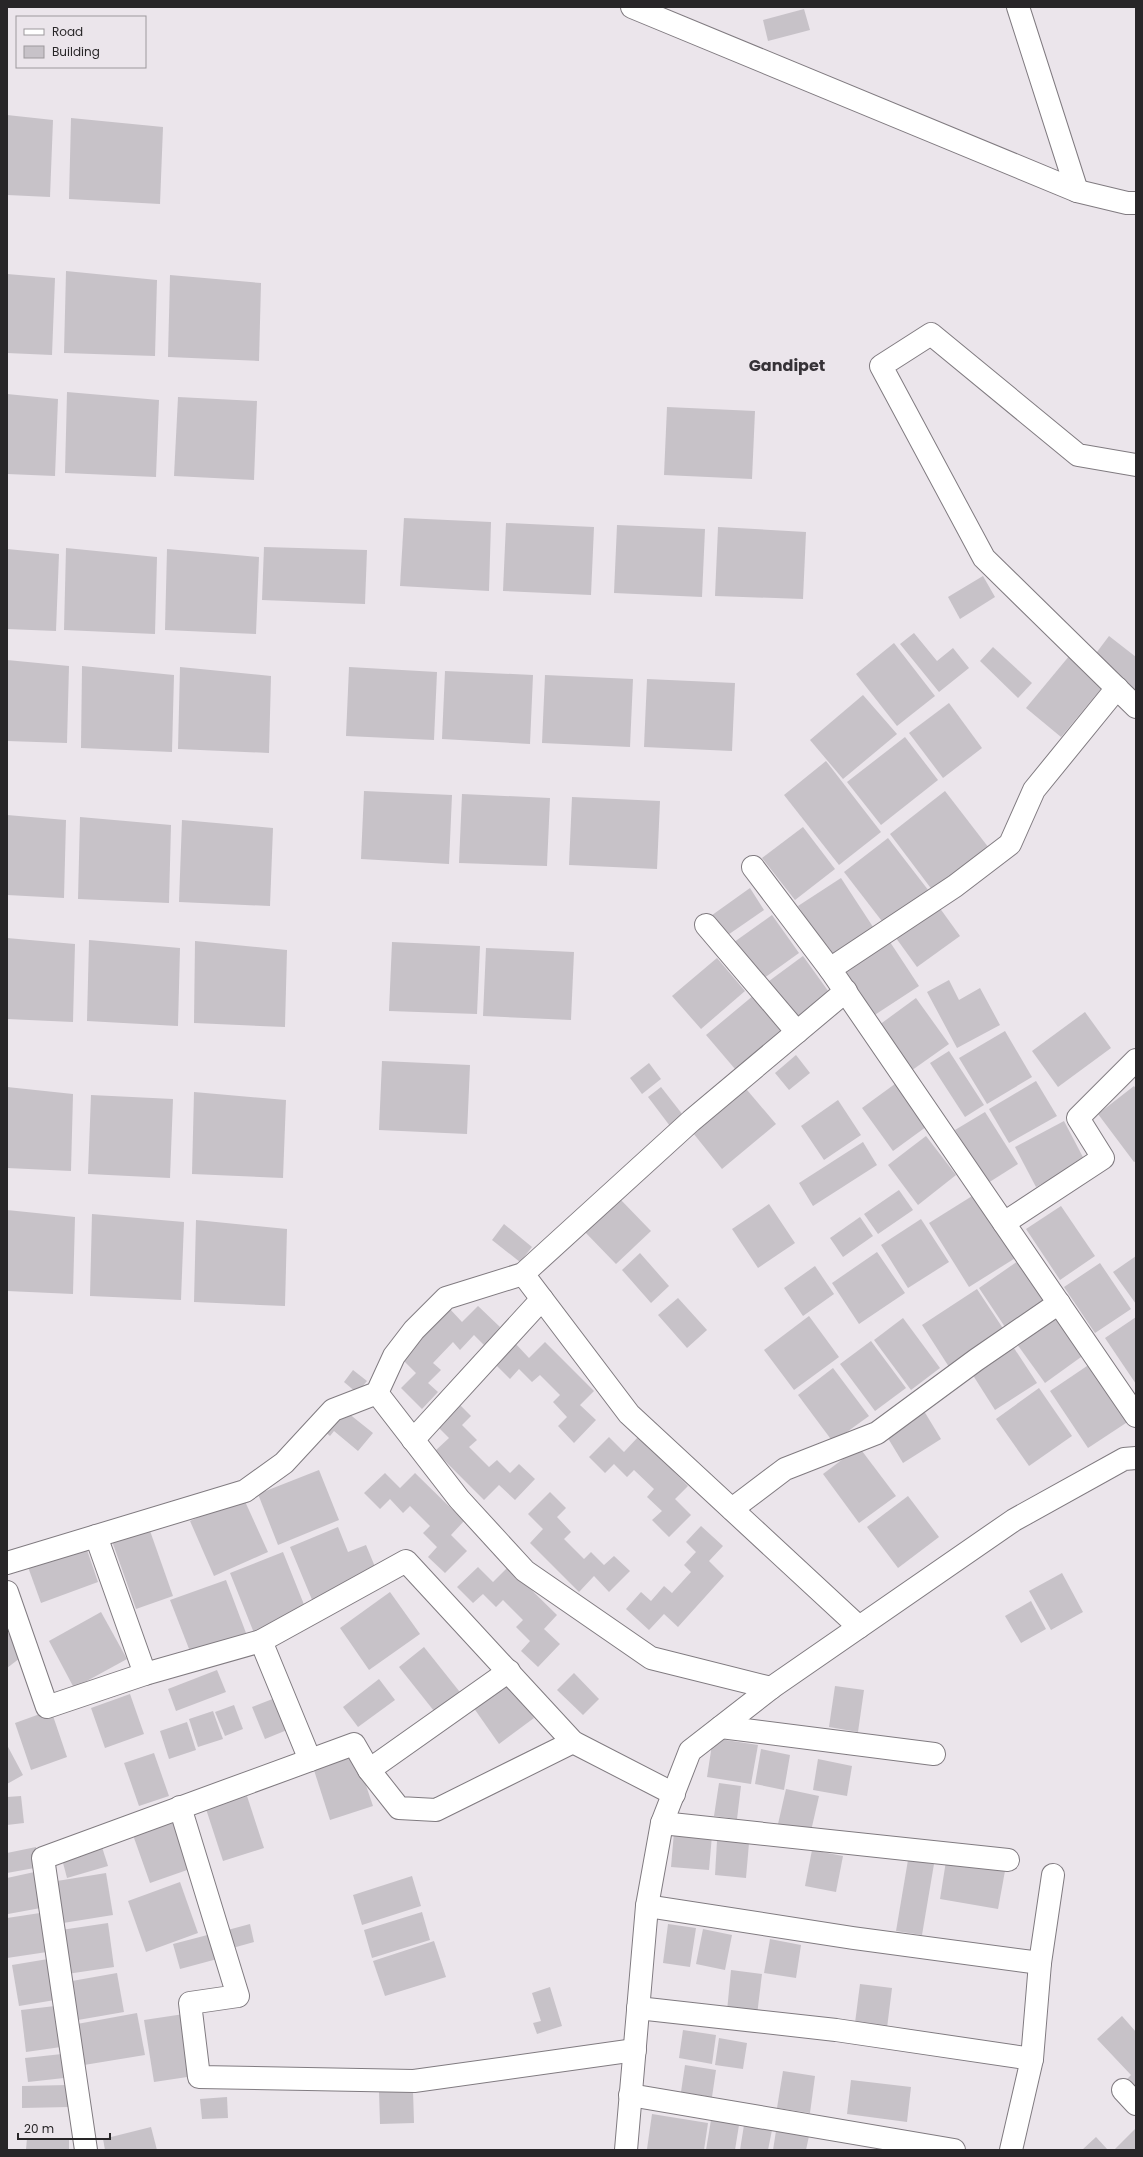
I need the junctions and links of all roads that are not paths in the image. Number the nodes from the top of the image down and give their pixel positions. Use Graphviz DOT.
graph roads {
  1 [pos="632,7"];
  2 [pos="1018,7"];
  3 [pos="1077,191"];
  4 [pos="1136,203"];
  5 [pos="1136,465"];
  6 [pos="1117,688"];
  7 [pos="1136,707"];
  8 [pos="753,867"];
  9 [pos="706,925"];
  10 [pos="830,969"];
  11 [pos="846,991"];
  12 [pos="797,1032"];
  13 [pos="1136,1060"];
  14 [pos="1004,1223"];
  15 [pos="523,1274"];
  16 [pos="542,1299"];
  17 [pos="1059,1303"];
  18 [pos="377,1393"];
  19 [pos="1136,1416"];
  20 [pos="413,1440"];
  21 [pos="1136,1458"];
  22 [pos="732,1510"];
  23 [pos="96,1536"];
  24 [pos="7,1563"];
  25 [pos="7,1592"];
  26 [pos="859,1626"];
  27 [pos="261,1641"];
  28 [pos="509,1671"];
  29 [pos="145,1674"];
  30 [pos="771,1688"];
  31 [pos="721,1727"];
  32 [pos="573,1742"];
  33 [pos="934,1754"];
  34 [pos="310,1760"];
  35 [pos="368,1770"];
  36 [pos="674,1794"];
  37 [pos="180,1807"];
  38 [pos="662,1823"];
  39 [pos="1008,1860"];
  40 [pos="1053,1875"];
  41 [pos="647,1906"];
  42 [pos="1040,1963"];
  43 [pos="638,2008"];
  44 [pos="635,2050"];
  45 [pos="1032,2058"];
  46 [pos="630,2095"];
  47 [pos="86,2150"];
  48 [pos="626,2150"];
  49 [pos="954,2150"];
  50 [pos="1011,2150"];
  1 -- 3 [label="street"];
  2 -- 3 [label="street"];
  3 -- 4 [label="street"];
  5 -- 6 [label="street"];
  6 -- 7 [label="street"];
  6 -- 10 [label="street"];
  8 -- 10 [label="street"];
  9 -- 12 [label="street"];
  10 -- 11 [label="street"];
  11 -- 12 [label="street"];
  11 -- 14 [label="street"];
  12 -- 15 [label="street"];
  13 -- 14 [label="street"];
  14 -- 17 [label="street"];
  15 -- 16 [label="street"];
  15 -- 18 [label="street"];
  16 -- 20 [label="street"];
  16 -- 22 [label="street"];
  17 -- 19 [label="street"];
  17 -- 22 [label="street"];
  18 -- 20 [label="street"];
  18 -- 23 [label="street"];
  20 -- 30 [label="street"];
  21 -- 26 [label="street"];
  22 -- 26 [label="street"];
  23 -- 24 [label="street"];
  23 -- 29 [label="street"];
  25 -- 29 [label="street"];
  26 -- 30 [label="street"];
  27 -- 28 [label="street"];
  27 -- 29 [label="street"];
  27 -- 34 [label="street"];
  28 -- 32 [label="street"];
  28 -- 35 [label="street"];
  30 -- 31 [label="street"];
  31 -- 33 [label="street"];
  31 -- 36 [label="street"];
  32 -- 35 [label="street"];
  32 -- 36 [label="street"];
  34 -- 35 [label="street"];
  34 -- 37 [label="street"];
  36 -- 38 [label="street"];
  37 -- 44 [label="street"];
  37 -- 47 [label="street"];
  38 -- 39 [label="street"];
  38 -- 41 [label="street"];
  40 -- 42 [label="street"];
  41 -- 42 [label="street"];
  41 -- 43 [label="street"];
  42 -- 45 [label="street"];
  43 -- 44 [label="street"];
  43 -- 45 [label="street"];
  44 -- 46 [label="street"];
  45 -- 50 [label="street"];
  46 -- 48 [label="street"];
  46 -- 49 [label="street"];
}
